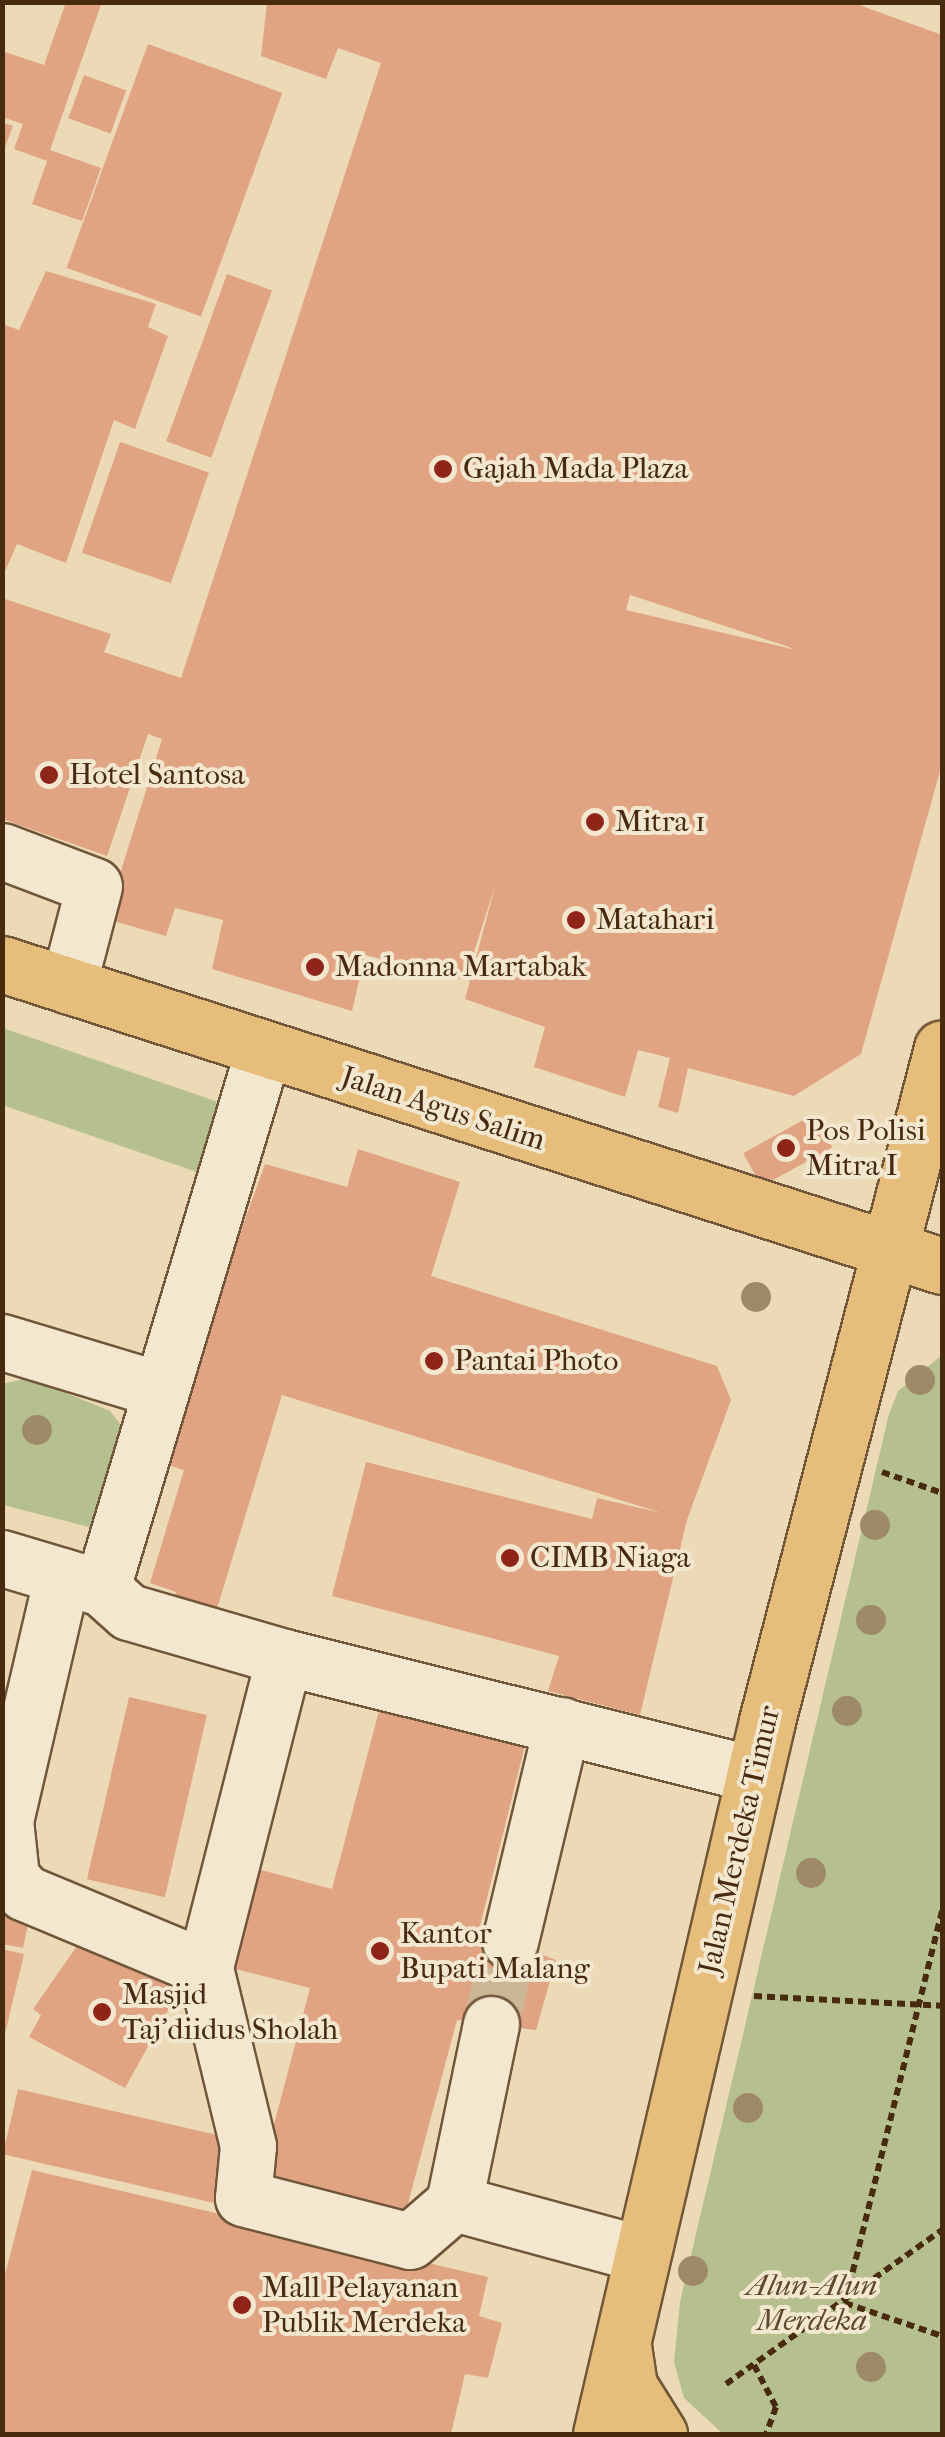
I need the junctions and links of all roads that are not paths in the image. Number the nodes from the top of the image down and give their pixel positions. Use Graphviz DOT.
graph roads {
  1 [pos="2,852"];
  2 [pos="2,964"];
  3 [pos="68,986"];
  4 [pos="942,1048"];
  5 [pos="263,1051"];
  6 [pos="886,1248"];
  7 [pos="942,1266"];
  8 [pos="2,1342"];
  9 [pos="161,1390"];
  10 [pos="2,1558"];
  11 [pos="82,1582"];
  12 [pos="284,1657"];
  13 [pos="562,1726"];
  14 [pos="755,1774"];
  15 [pos="510,1941"];
  16 [pos="204,1968"];
  17 [pos="491,2024"];
  18 [pos="454,2203"];
  19 [pos="642,2254"];
  20 [pos="622,2338"];
  21 [pos="602,2434"];
  22 [pos="658,2434"];
  1 -- 3 [label="lane"];
  2 -- 3 [label="main road, Jalan Agus Salim"];
  3 -- 5 [label="main road, Jalan Agus Salim"];
  4 -- 6 [label="main road, Jalan Merdeka Timur"];
  5 -- 6 [label="main road, Jalan Agus Salim"];
  5 -- 9 [label="lane"];
  6 -- 7 [label="main road, Jalan Agus Salim"];
  6 -- 14 [label="main road, Jalan Merdeka Timur"];
  8 -- 9 [label="lane"];
  9 -- 11 [label="lane"];
  10 -- 11 [label="lane"];
  11 -- 12 [label="lane"];
  11 -- 16 [label="lane"];
  12 -- 13 [label="lane"];
  12 -- 16 [label="lane"];
  13 -- 14 [label="lane"];
  13 -- 15 [label="lane"];
  14 -- 19 [label="main road, Jalan Merdeka Timur"];
  16 -- 18 [label="lane"];
  17 -- 18 [label="lane"];
  18 -- 19 [label="lane"];
  19 -- 20 [label="main road, Jalan Merdeka Timur"];
  20 -- 21 [label="main road, Jalan Merdeka Timur"];
  20 -- 22 [label="main road"];
}
